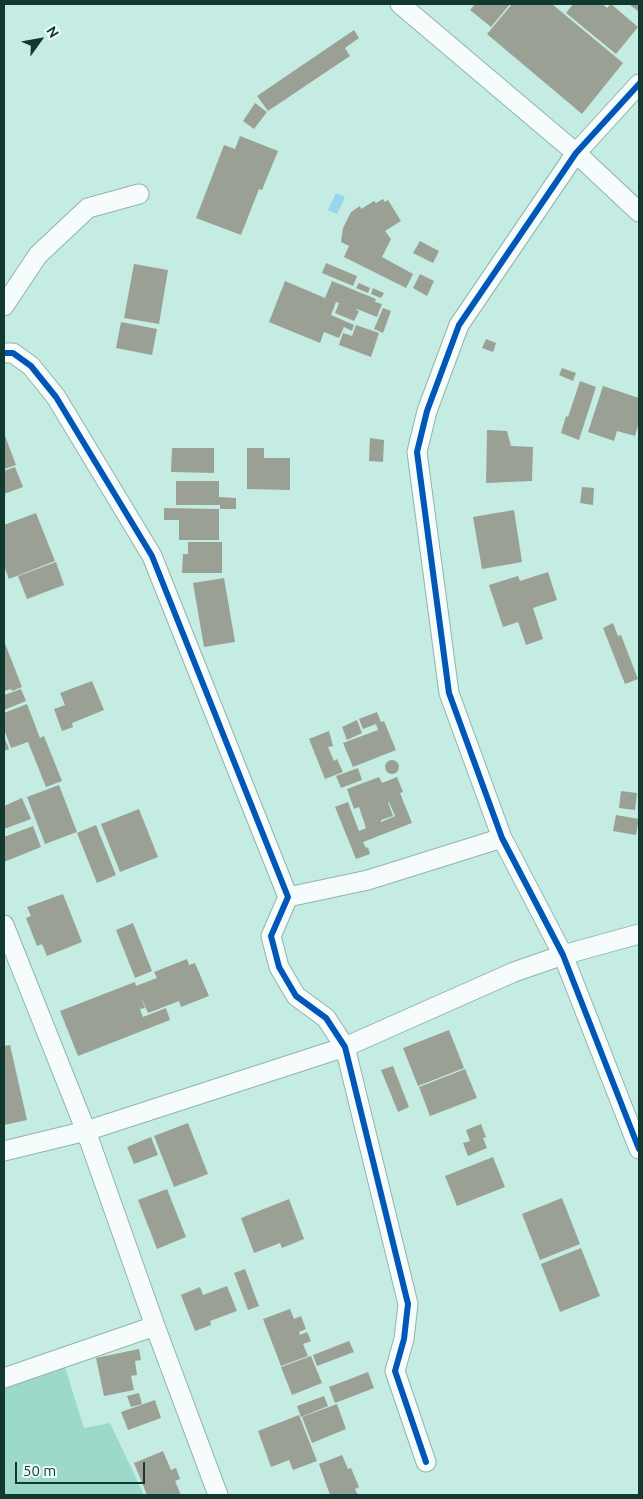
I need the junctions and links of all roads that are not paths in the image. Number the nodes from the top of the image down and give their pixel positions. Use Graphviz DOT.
graph roads {
  1 [pos="400,4"];
  2 [pos="639,84"];
  3 [pos="576,153"];
  4 [pos="139,194"];
  5 [pos="639,212"];
  6 [pos="4,306"];
  7 [pos="4,353"];
  8 [pos="502,838"];
  9 [pos="288,897"];
  10 [pos="4,925"];
  11 [pos="639,934"];
  12 [pos="563,954"];
  13 [pos="10,960"];
  14 [pos="345,1047"];
  15 [pos="86,1131"];
  16 [pos="639,1149"];
  17 [pos="4,1151"];
  18 [pos="154,1326"];
  19 [pos="4,1378"];
  20 [pos="426,1462"];
  21 [pos="218,1495"];
  1 -- 3 [label="street"];
  2 -- 3 [label="street"];
  3 -- 5 [label="street"];
  3 -- 8 [label="street"];
  4 -- 6 [label="street"];
  7 -- 9 [label="street"];
  8 -- 9 [label="street"];
  8 -- 12 [label="street"];
  9 -- 14 [label="street"];
  10 -- 13 [label="street"];
  11 -- 12 [label="street"];
  12 -- 14 [label="street"];
  12 -- 16 [label="street"];
  13 -- 15 [label="street"];
  14 -- 15 [label="street"];
  14 -- 20 [label="street"];
  15 -- 17 [label="street"];
  15 -- 18 [label="street"];
  18 -- 19 [label="street"];
  18 -- 21 [label="street"];
}
